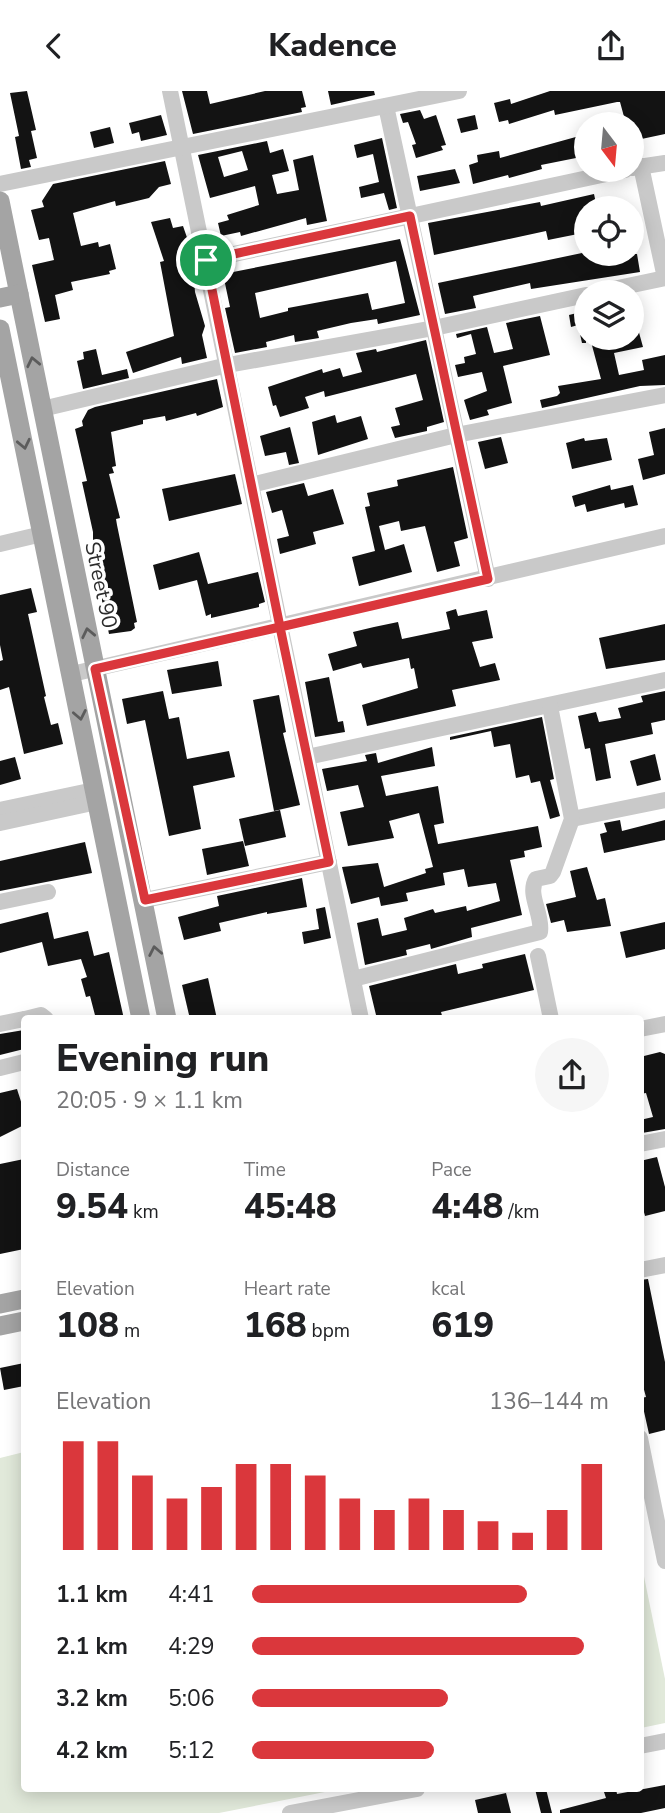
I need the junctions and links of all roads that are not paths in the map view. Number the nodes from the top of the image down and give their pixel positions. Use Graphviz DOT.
graph roads {
  1 [pos="170,91"];
  2 [pos="459,91"];
  3 [pos="386,106"];
  4 [pos="183,147"];
  5 [pos="665,163"];
  6 [pos="644,166"];
  7 [pos="574,181"];
  8 [pos="640,182"];
  9 [pos="0,184"];
  10 [pos="0,201"];
  11 [pos="410,216"];
  12 [pos="206,260"];
  13 [pos="644,282"];
  14 [pos="9,296"];
  15 [pos="574,298"];
  16 [pos="434,328"];
  17 [pos="0,329"];
  18 [pos="228,365"];
  19 [pos="665,395"];
  20 [pos="42,409"];
  21 [pos="456,436"];
  22 [pos="251,485"];
  23 [pos="42,534"];
  24 [pos="665,536"];
  25 [pos="0,544"];
  26 [pos="488,579"];
  27 [pos="280,627"];
  28 [pos="95,669"];
  29 [pos="72,674"];
  30 [pos="665,680"];
  31 [pos="550,706"];
  32 [pos="307,757"];
  33 [pos="96,796"];
  34 [pos="665,800"];
  35 [pos="0,810"];
  36 [pos="572,819"];
  37 [pos="0,823"];
  38 [pos="329,862"];
  39 [pos="48,892"];
  40 [pos="145,900"];
  41 [pos="0,902"];
  42 [pos="538,957"];
  43 [pos="353,979"];
  44 [pos="140,1015"];
  45 [pos="166,1015"];
  46 [pos="360,1015"];
  47 [pos="550,1015"];
  48 [pos="21,1020"];
  49 [pos="0,1024"];
  50 [pos="665,1024"];
  51 [pos="644,1028"];
  52 [pos="21,1063"];
  53 [pos="0,1068"];
  54 [pos="665,1139"];
  55 [pos="644,1143"];
  56 [pos="665,1265"];
  57 [pos="644,1269"];
  58 [pos="1,1299"];
  59 [pos="21,1299"];
  60 [pos="21,1322"];
  61 [pos="0,1326"];
  62 [pos="644,1458"];
  63 [pos="665,1561"];
  64 [pos="665,1741"];
  65 [pos="644,1745"];
  66 [pos="401,1792"];
  67 [pos="290,1813"];
  1 -- 4 [label="street"];
  2 -- 3 [label="street"];
  3 -- 4 [label="street"];
  3 -- 11 [label="street"];
  4 -- 9 [label="street"];
  4 -- 12 [label="street"];
  5 -- 6 [label="street"];
  7 -- 11 [label="street"];
  8 -- 13 [label="street"];
  10 -- 14 [label="main road, Street 90"];
  11 -- 12 [label="street"];
  11 -- 16 [label="street"];
  12 -- 18 [label="street"];
  20 -- 14 [label="main road, Street 90, one-way"];
  15 -- 16 [label="street"];
  16 -- 18 [label="street"];
  16 -- 21 [label="street"];
  17 -- 23 [label="main road, one-way"];
  18 -- 20 [label="street"];
  18 -- 22 [label="street"];
  19 -- 21 [label="street"];
  28 -- 20 [label="main road, Street 90, one-way"];
  21 -- 22 [label="street"];
  21 -- 26 [label="street"];
  22 -- 27 [label="street"];
  23 -- 25 [label="street"];
  23 -- 29 [label="main road"];
  24 -- 26 [label="street"];
  26 -- 27 [label="street"];
  27 -- 28 [label="street"];
  27 -- 32 [label="street"];
  28 -- 29 [label="street"];
  28 -- 40 [label="main road, Street 90"];
  29 -- 33 [label="main road, one-way"];
  30 -- 31 [label="street"];
  31 -- 32 [label="street"];
  31 -- 36 [label="street"];
  32 -- 38 [label="street"];
  33 -- 35 [label="street"];
  33 -- 37 [label="street"];
  33 -- 44 [label="main road"];
  34 -- 36 [label="street"];
  36 -- 43 [label="street"];
  38 -- 40 [label="street"];
  38 -- 43 [label="street"];
  39 -- 41 [label="street"];
  45 -- 40 [label="main road, Street 90, one-way"];
  42 -- 47 [label="street"];
  43 -- 46 [label="street"];
  48 -- 49 [label="street"];
  50 -- 51 [label="street"];
  52 -- 53 [label="street"];
  54 -- 55 [label="street"];
  56 -- 57 [label="street"];
  58 -- 59 [label="main road"];
  60 -- 61 [label="main road"];
  62 -- 63 [label="street"];
  64 -- 65 [label="street"];
  66 -- 67 [label="street"];
}
